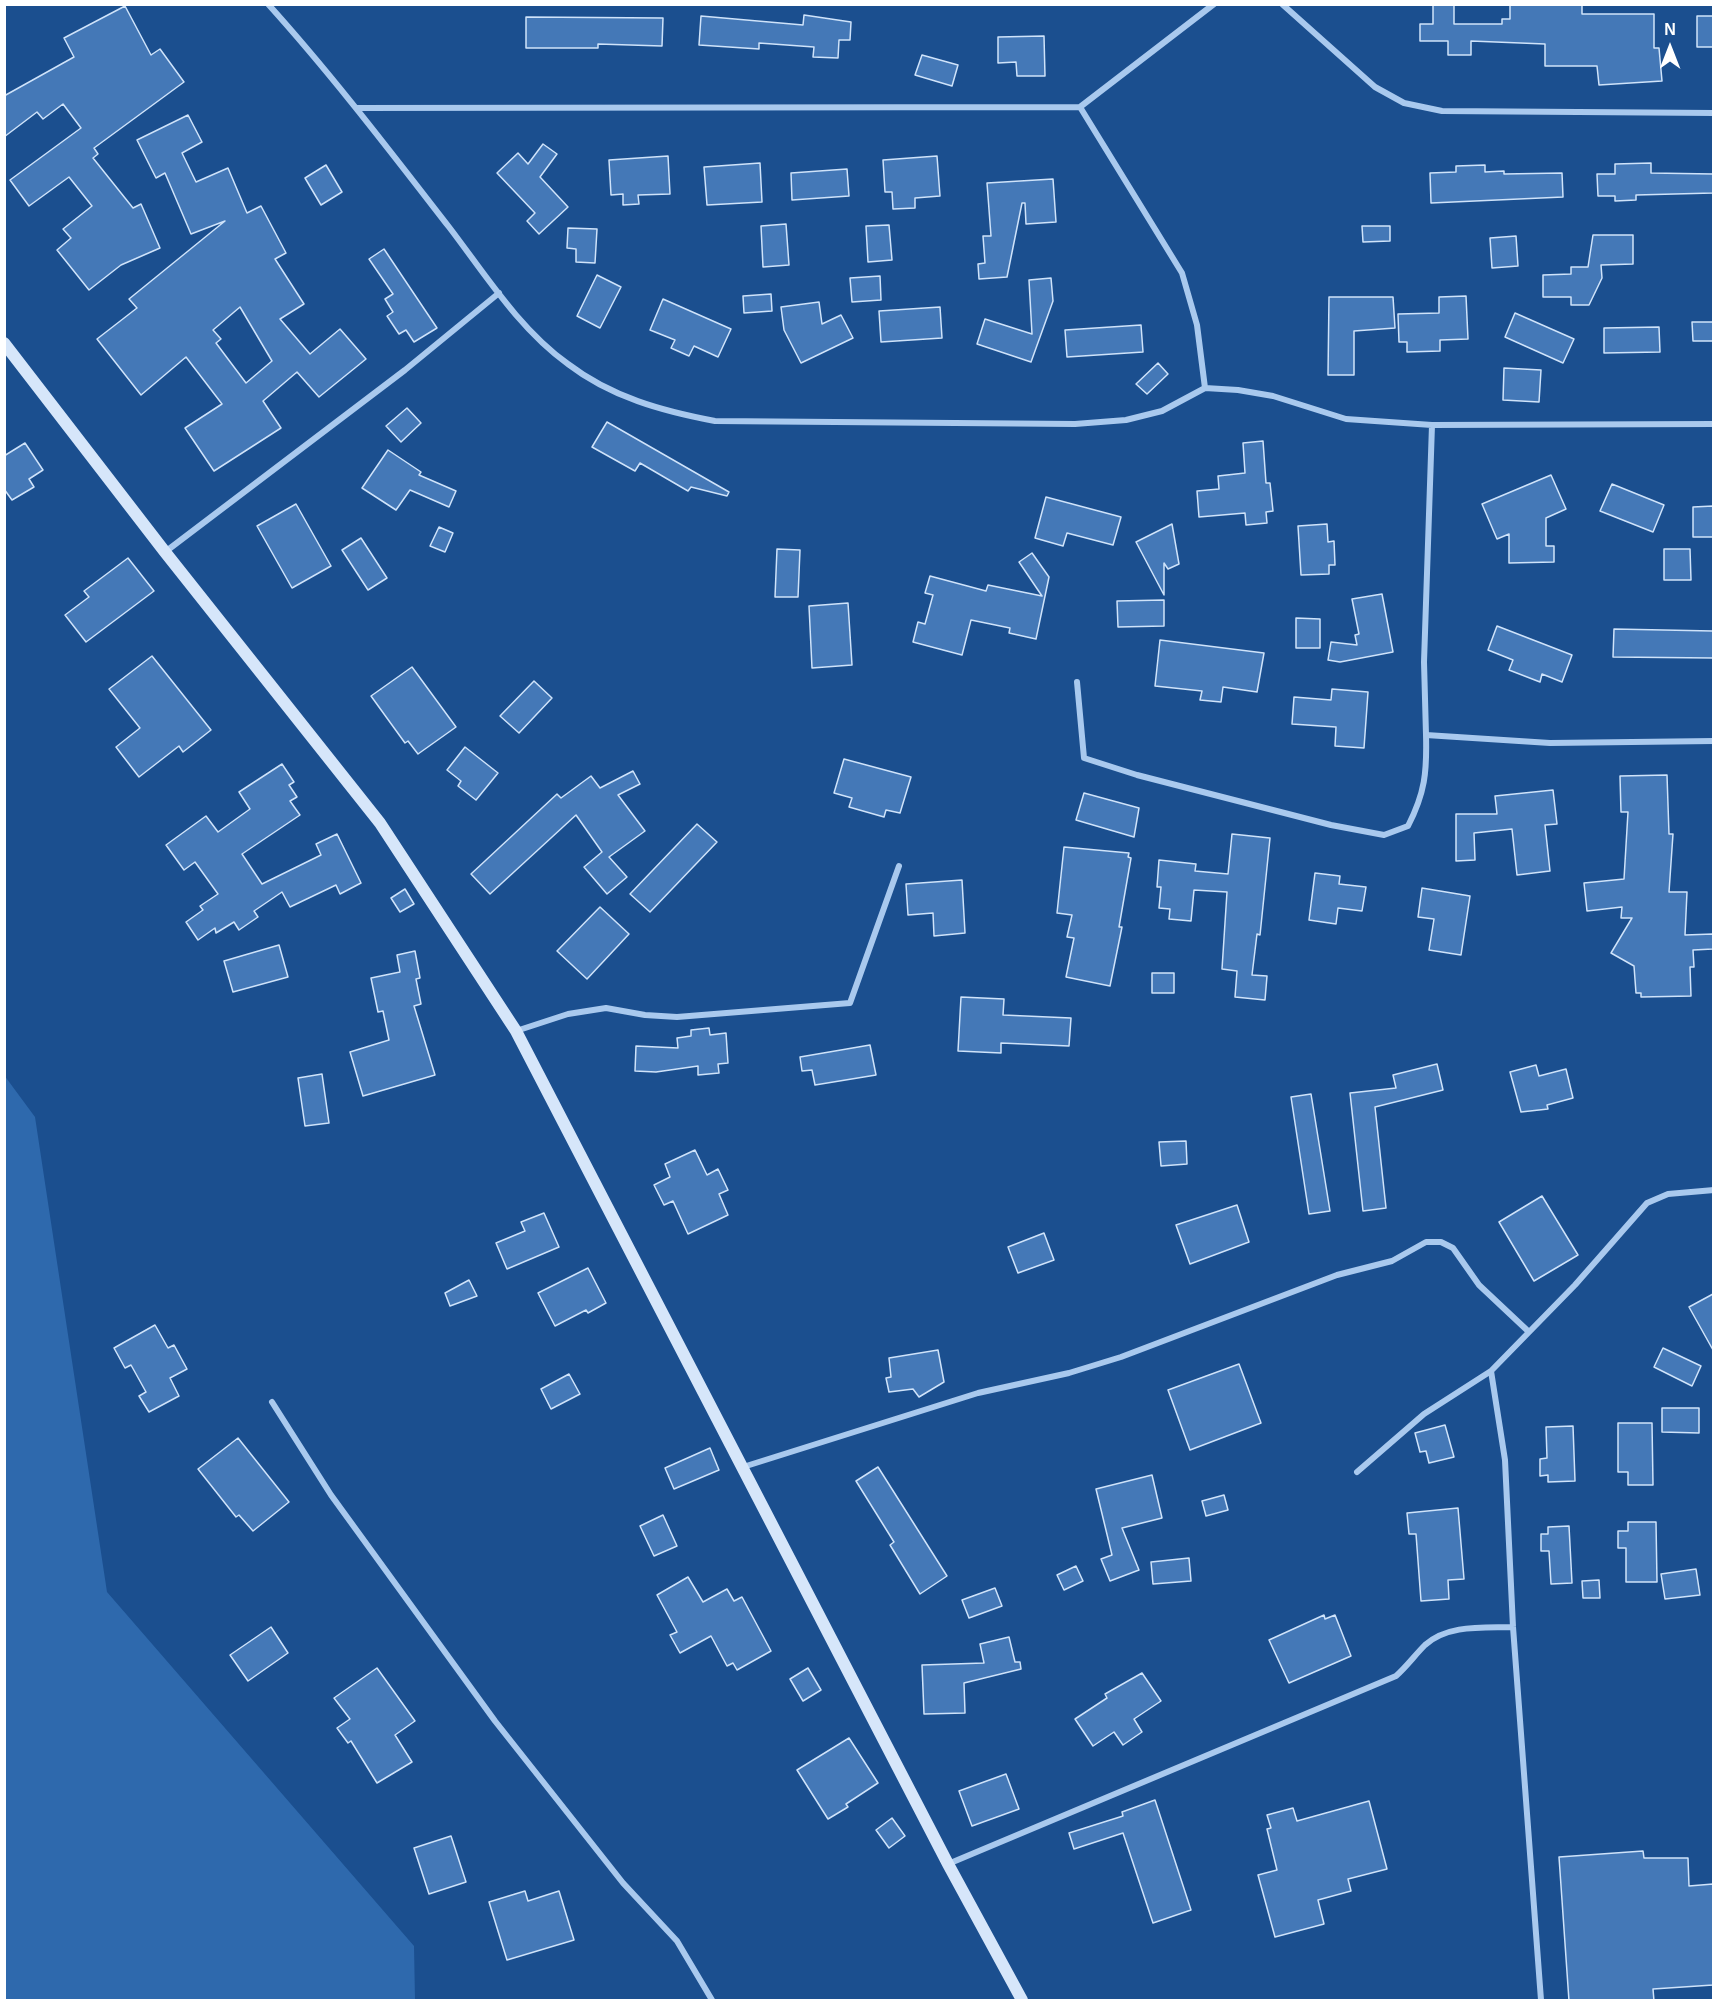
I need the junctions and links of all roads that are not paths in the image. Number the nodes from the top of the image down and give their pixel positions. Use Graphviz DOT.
graph roads {
  1 [pos="268,4"];
  2 [pos="1214,4"];
  3 [pos="1282,4"];
  4 [pos="1080,107"];
  5 [pos="357,108"];
  6 [pos="1713,113"];
  7 [pos="499,293"];
  8 [pos="4,343"];
  9 [pos="1205,388"];
  10 [pos="1713,424"];
  11 [pos="1432,425"];
  12 [pos="165,552"];
  13 [pos="1077,682"];
  14 [pos="1426,735"];
  15 [pos="1713,741"];
  16 [pos="899,866"];
  17 [pos="516,1031"];
  18 [pos="1713,1191"];
  19 [pos="1529,1332"];
  20 [pos="1491,1371"];
  21 [pos="272,1402"];
  22 [pos="742,1467"];
  23 [pos="1357,1472"];
  24 [pos="1513,1627"];
  25 [pos="948,1864"];
  26 [pos="712,2001"];
  27 [pos="1022,2001"];
  28 [pos="1541,2001"];
  1 -- 5 [label="street"];
  2 -- 4 [label="street"];
  3 -- 6 [label="street"];
  4 -- 5 [label="street"];
  4 -- 9 [label="street"];
  5 -- 7 [label="street"];
  7 -- 9 [label="street"];
  7 -- 12 [label="street"];
  8 -- 12 [label="street"];
  9 -- 11 [label="street"];
  10 -- 11 [label="street"];
  11 -- 14 [label="street"];
  12 -- 17 [label="street"];
  13 -- 14 [label="street"];
  14 -- 15 [label="street"];
  16 -- 17 [label="street"];
  17 -- 22 [label="street"];
  18 -- 19 [label="street"];
  19 -- 20 [label="street"];
  19 -- 22 [label="street"];
  20 -- 23 [label="street"];
  20 -- 24 [label="street"];
  21 -- 26 [label="street"];
  22 -- 25 [label="street"];
  24 -- 25 [label="street"];
  24 -- 28 [label="street"];
  25 -- 27 [label="street"];
}
